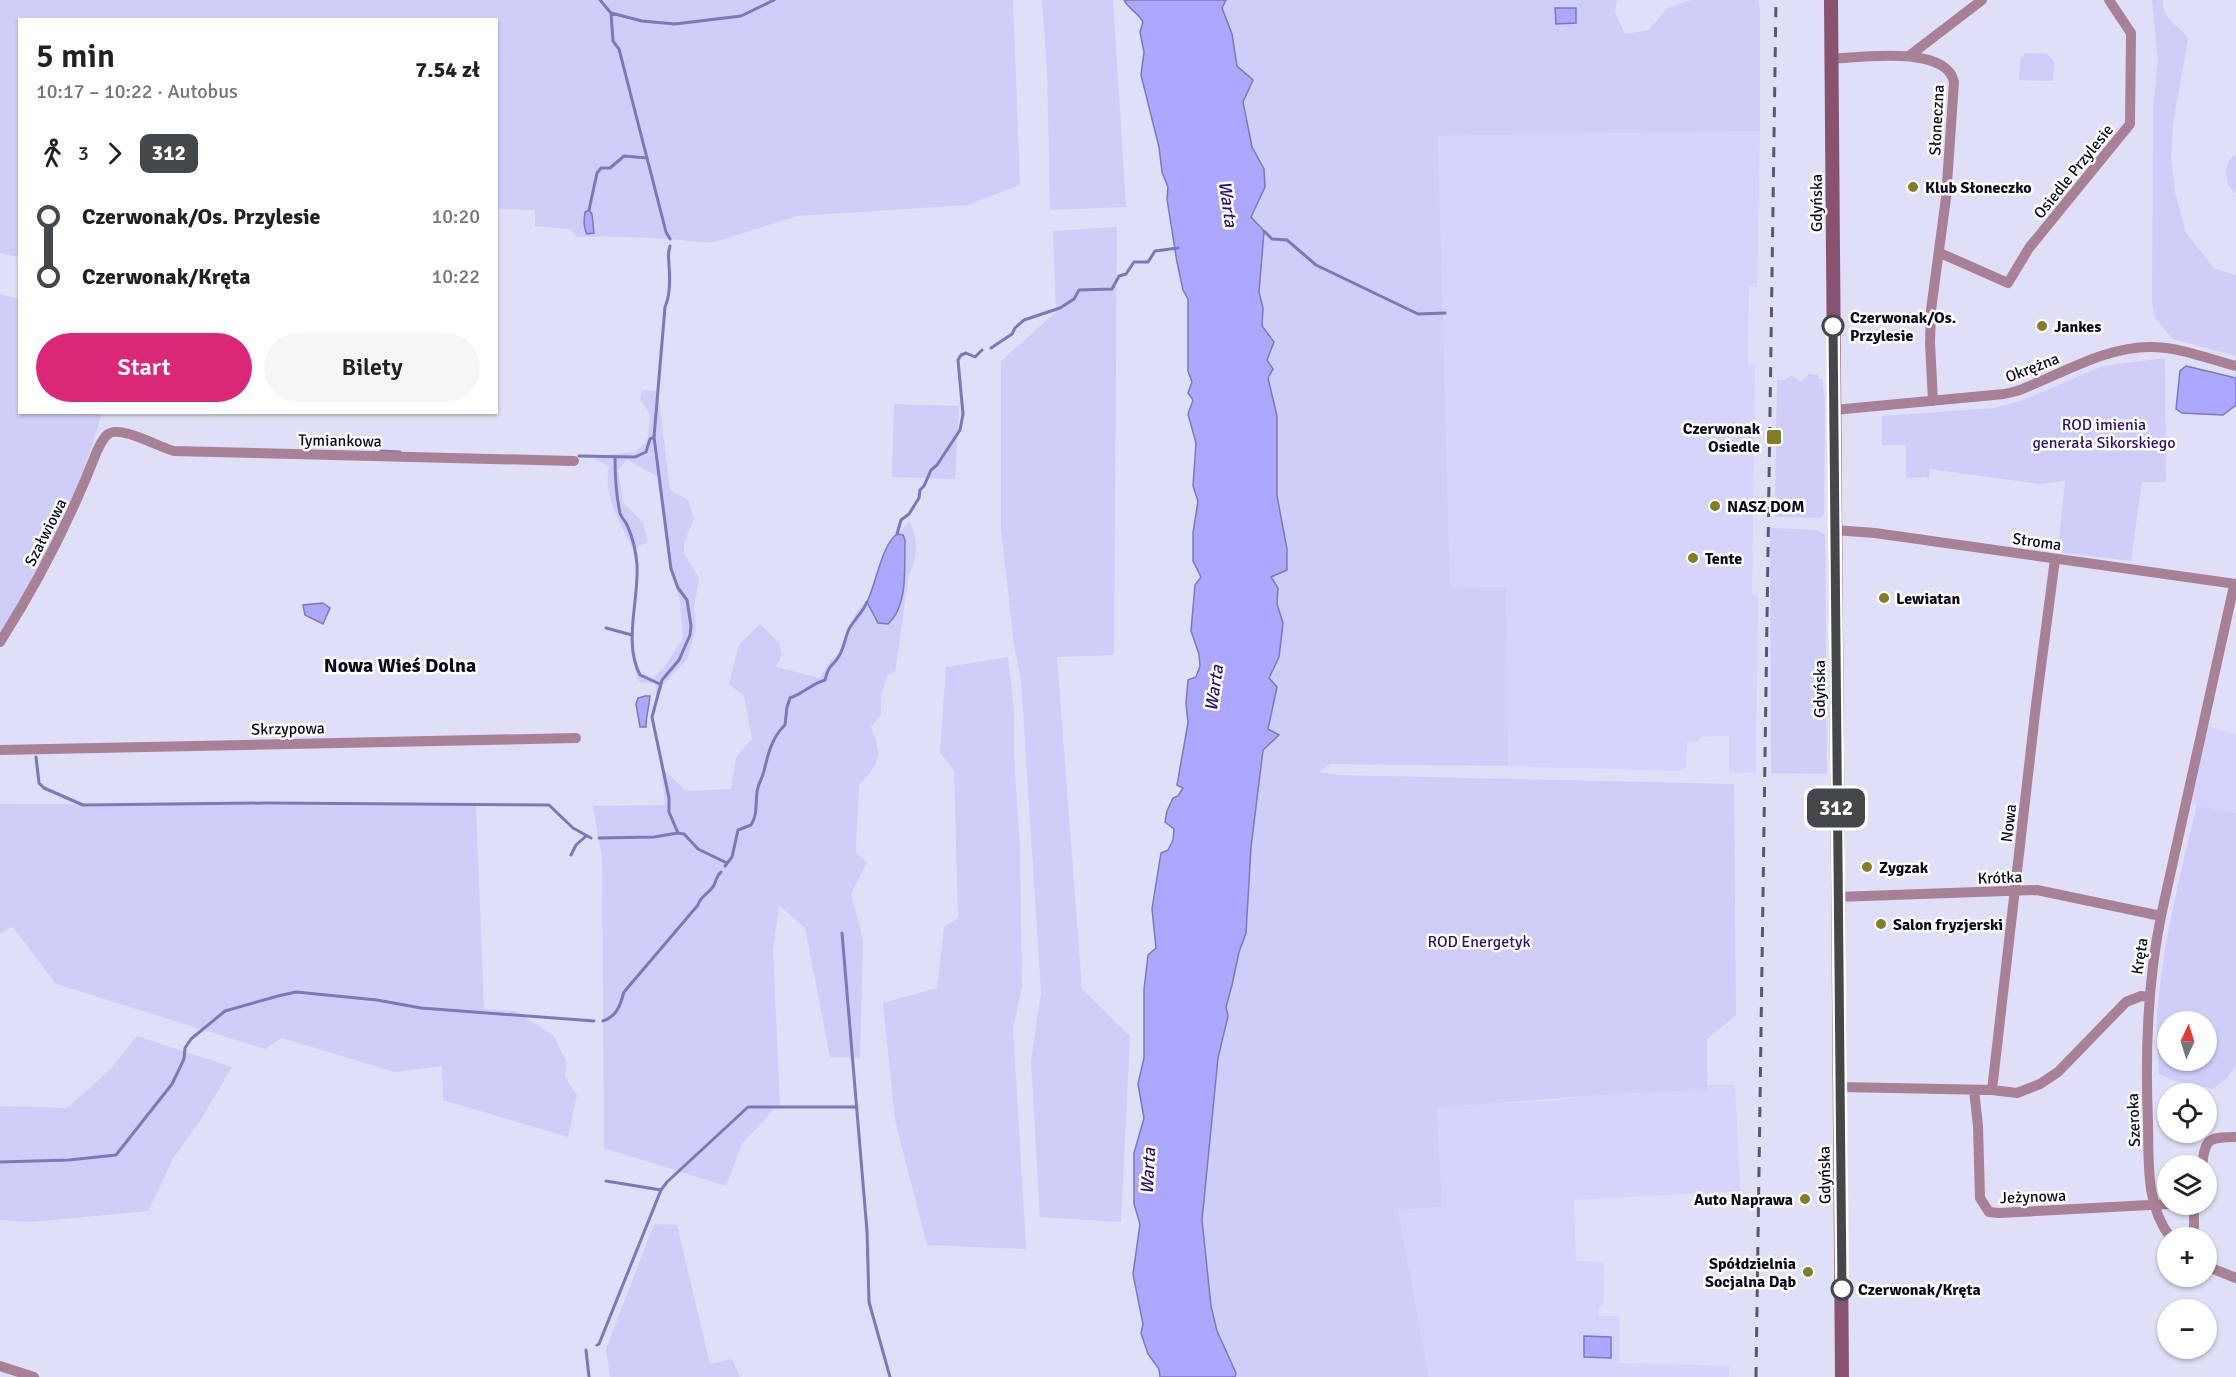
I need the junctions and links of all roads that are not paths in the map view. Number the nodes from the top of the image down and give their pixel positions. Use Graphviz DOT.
graph roads {
  1 [pos="1832,0"];
  2 [pos="1982,0"];
  3 [pos="2109,0"];
  4 [pos="1909,56"];
  5 [pos="1832,59"];
  6 [pos="1940,253"];
  7 [pos="2236,366"];
  8 [pos="1933,401"];
  9 [pos="1834,410"];
  10 [pos="110,433"];
  11 [pos="574,461"];
  12 [pos="1834,530"];
  13 [pos="2055,559"];
  14 [pos="2236,584"];
  15 [pos="0,642"];
  16 [pos="576,738"];
  17 [pos="0,750"];
  18 [pos="2015,891"];
  19 [pos="1837,897"];
  20 [pos="2161,916"];
  21 [pos="2149,997"];
  22 [pos="1840,1087"];
  23 [pos="1974,1090"];
  24 [pos="1992,1090"];
  25 [pos="2236,1137"];
  26 [pos="2203,1155"];
  27 [pos="2154,1205"];
  28 [pos="2157,1205"];
  29 [pos="2163,1227"];
  30 [pos="2217,1270"];
  31 [pos="2236,1278"];
  32 [pos="0,1366"];
  33 [pos="17,1374"];
  34 [pos="34,1377"];
  35 [pos="1842,1377"];
  1 -- 5 [label="main road, Gdyńska"];
  2 -- 4 [label="street"];
  3 -- 6 [label="street, Osiedle Przylesie"];
  4 -- 5 [label="street, Słoneczna"];
  4 -- 6 [label="street, Słoneczna"];
  5 -- 9 [label="main road, Gdyńska"];
  6 -- 8 [label="street, Słoneczna"];
  7 -- 8 [label="street, Okrężna"];
  8 -- 9 [label="street, Okrężna"];
  9 -- 12 [label="main road, Gdyńska"];
  10 -- 11 [label="street, Tymiankowa"];
  10 -- 15 [label="street, Szałwiowa"];
  12 -- 13 [label="street, Stroma"];
  12 -- 19 [label="main road, Gdyńska"];
  13 -- 14 [label="street, Stroma"];
  13 -- 18 [label="street, Nowa"];
  14 -- 20 [label="street, Kręta"];
  16 -- 17 [label="street, Skrzypowa"];
  18 -- 19 [label="street, Krótka"];
  18 -- 20 [label="street, Krótka"];
  18 -- 24 [label="street, Nowa"];
  19 -- 22 [label="main road, Gdyńska"];
  20 -- 21 [label="street, Kręta"];
  21 -- 24 [label="street, Kręta"];
  21 -- 27 [label="street, Szeroka"];
  22 -- 23 [label="street, Kręta"];
  22 -- 35 [label="main road, Gdyńska"];
  23 -- 24 [label="street, Kręta"];
  23 -- 27 [label="street, Jeżynowa"];
  25 -- 26 [label="street"];
  27 -- 28 [label="street, Jeżynowa"];
  27 -- 29 [label="street, Szeroka"];
  30 -- 31 [label="street"];
  32 -- 33 [label="street"];
  33 -- 34 [label="street"];
}
